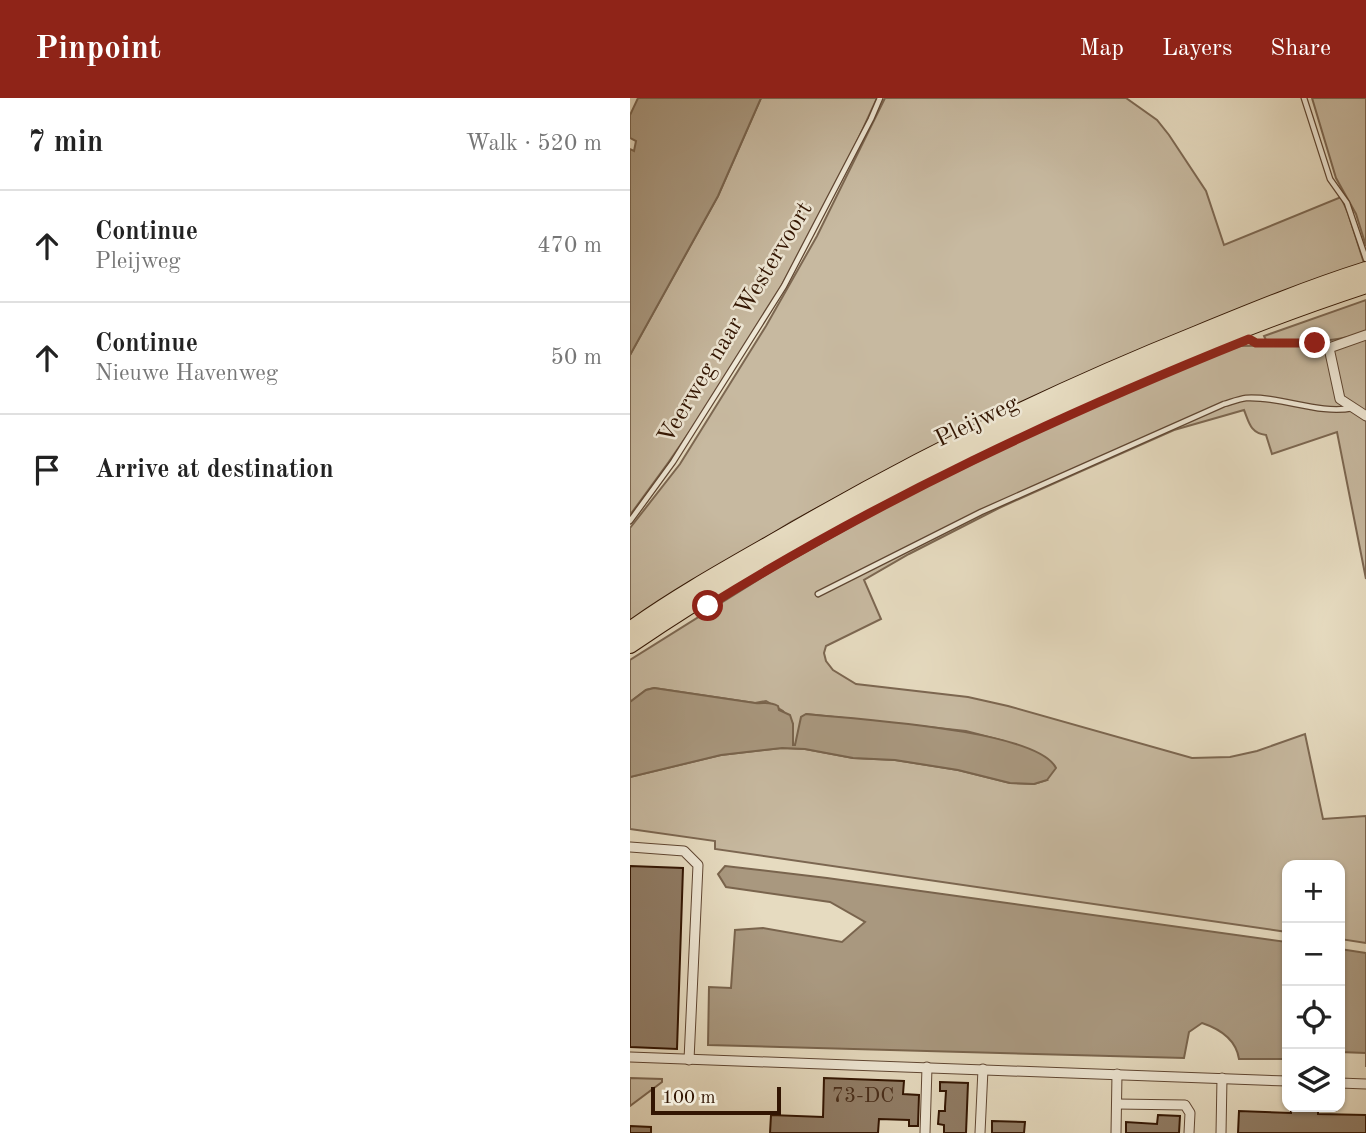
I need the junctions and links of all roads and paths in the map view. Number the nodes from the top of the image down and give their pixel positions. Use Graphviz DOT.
graph roads {
  1 [pos="880,98"];
  2 [pos="1304,98"];
  3 [pos="1366,259"];
  4 [pos="1366,271"];
  5 [pos="1354,284"];
  6 [pos="1260,334"];
  7 [pos="1366,335"];
  8 [pos="1329,348"];
  9 [pos="1354,408"];
  10 [pos="1366,416"];
  11 [pos="630,521"];
  12 [pos="818,594"];
  13 [pos="630,630"];
  14 [pos="630,645"];
  15 [pos="630,847"];
  16 [pos="630,1057"];
  17 [pos="688,1060"];
  18 [pos="927,1067"];
  19 [pos="983,1069"];
  20 [pos="1117,1074"];
  21 [pos="1222,1078"];
  22 [pos="1282,1081"];
  23 [pos="1345,1083"];
  24 [pos="1366,1084"];
  25 [pos="1117,1104"];
  26 [pos="925,1133"];
  27 [pos="980,1133"];
  28 [pos="1116,1133"];
  29 [pos="1189,1133"];
  30 [pos="1221,1133"];
  1 -- 11 [label="lane, Veerweg naar Westervoort"];
  2 -- 3 [label="lane"];
  4 -- 5 [label="highway, Pleijweg"];
  5 -- 13 [label="highway, Pleijweg"];
  5 -- 14 [label="highway, Pleijweg"];
  6 -- 8 [label="path"];
  7 -- 8 [label="street"];
  8 -- 9 [label="street"];
  9 -- 10 [label="street"];
  9 -- 12 [label="lane"];
  15 -- 17 [label="street"];
  16 -- 17 [label="street"];
  17 -- 18 [label="street"];
  18 -- 19 [label="street"];
  18 -- 26 [label="street"];
  19 -- 20 [label="street"];
  19 -- 27 [label="street"];
  20 -- 21 [label="street"];
  20 -- 25 [label="street"];
  21 -- 22 [label="street"];
  21 -- 30 [label="street"];
  23 -- 24 [label="street"];
  25 -- 28 [label="street"];
  25 -- 29 [label="street"];
}
